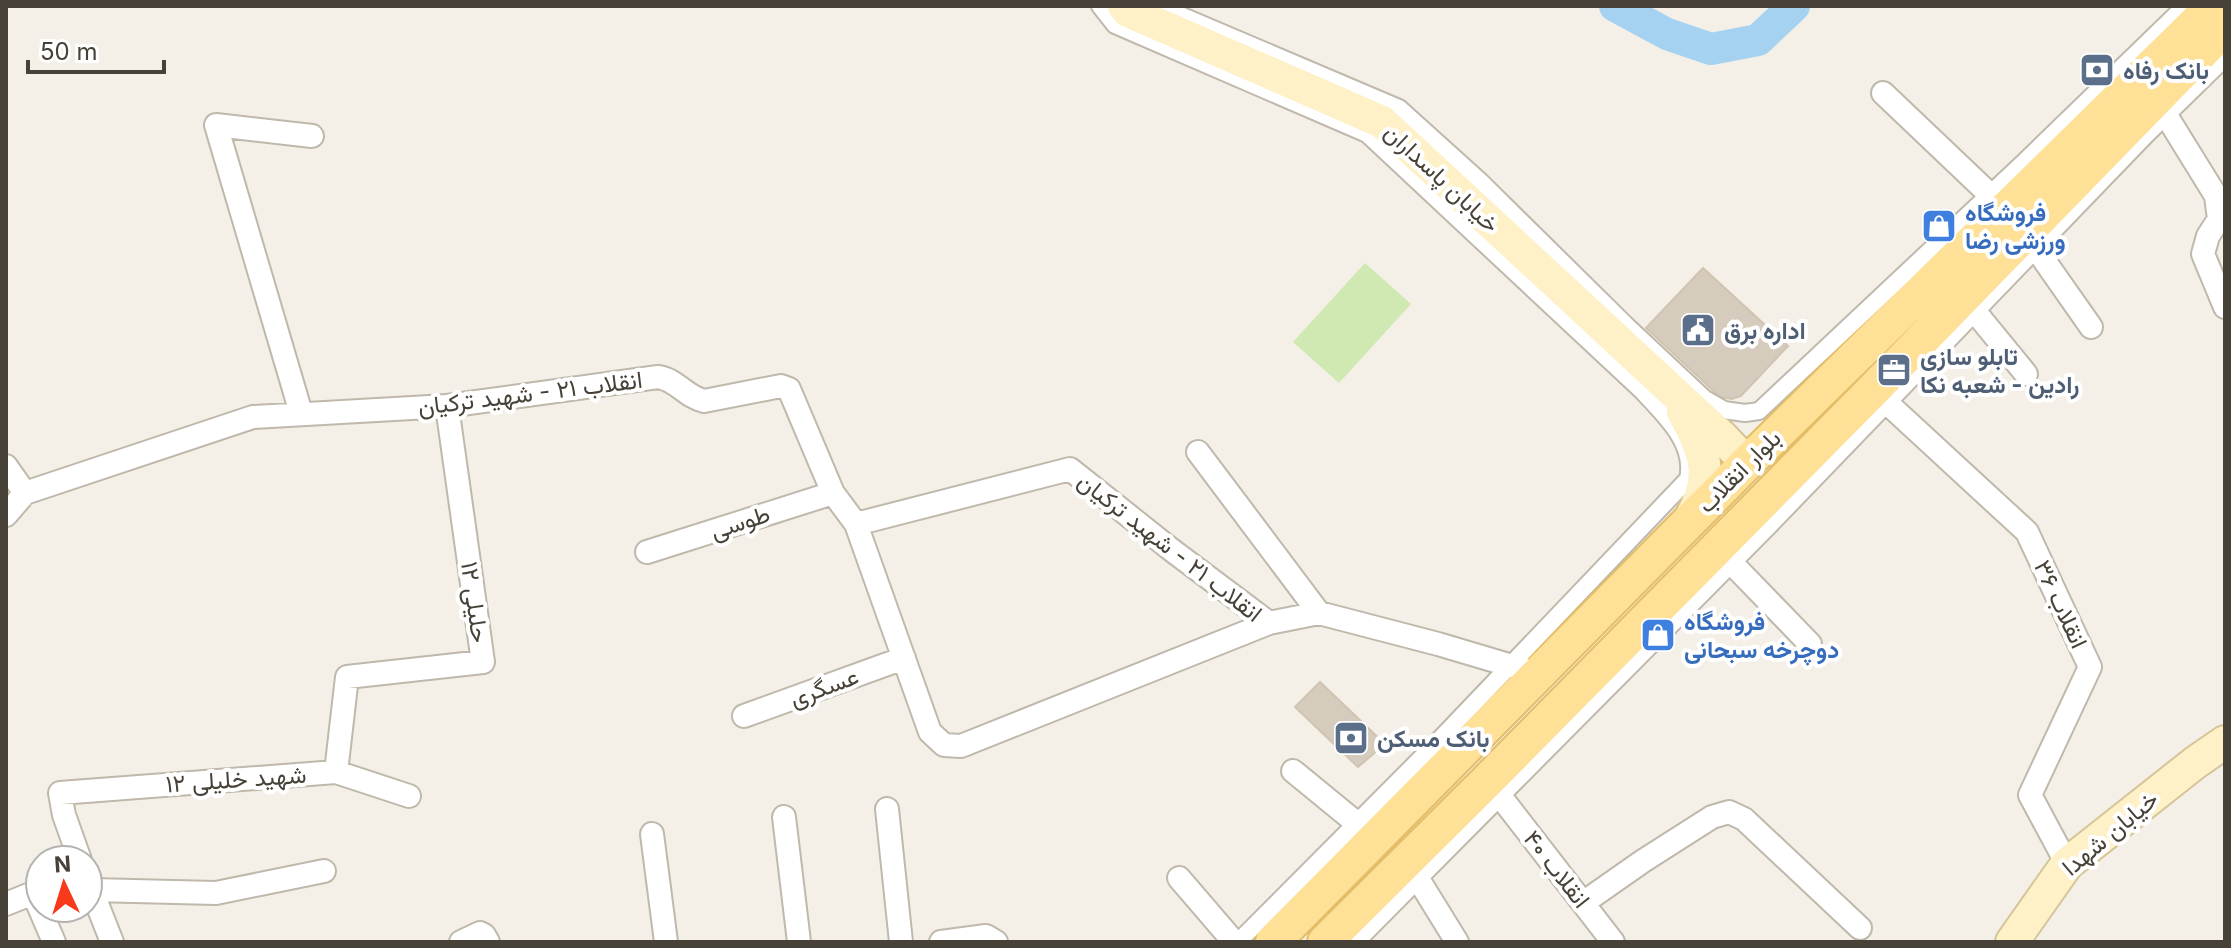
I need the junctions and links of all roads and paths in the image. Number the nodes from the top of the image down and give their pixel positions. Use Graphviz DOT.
graph roads {
  1 [pos="1100,6"];
  2 [pos="1124,6"];
  3 [pos="1159,6"];
  4 [pos="2185,6"];
  5 [pos="2213,6"];
  6 [pos="2225,28"];
  7 [pos="2225,58"];
  8 [pos="1883,93"];
  9 [pos="2161,107"];
  10 [pos="312,136"];
  11 [pos="2014,222"];
  12 [pos="1970,305"];
  13 [pos="2225,307"];
  14 [pos="2091,327"];
  15 [pos="2026,374"];
  16 [pos="1674,395"];
  17 [pos="1880,396"];
  18 [pos="447,406"];
  19 [pos="301,413"];
  20 [pos="1198,452"];
  21 [pos="1747,463"];
  22 [pos="6,466"];
  23 [pos="1774,489"];
  24 [pos="25,493"];
  25 [pos="833,493"];
  26 [pos="6,515"];
  27 [pos="1689,521"];
  28 [pos="856,524"];
  29 [pos="647,552"];
  30 [pos="1724,554"];
  31 [pos="1319,613"];
  32 [pos="1269,623"];
  33 [pos="1810,644"];
  34 [pos="904,658"];
  35 [pos="1524,670"];
  36 [pos="744,716"];
  37 [pos="2225,742"];
  38 [pos="1293,771"];
  39 [pos="336,772"];
  40 [pos="409,796"];
  41 [pos="1500,796"];
  42 [pos="887,809"];
  43 [pos="784,817"];
  44 [pos="1366,831"];
  45 [pos="652,834"];
  46 [pos="74,844"];
  47 [pos="2067,864"];
  48 [pos="1413,870"];
  49 [pos="324,871"];
  50 [pos="1179,878"];
  51 [pos="104,887"];
  52 [pos="1583,903"];
  53 [pos="6,904"];
  54 [pos="104,922"];
  55 [pos="1860,928"];
  56 [pos="54,942"];
  57 [pos="112,942"];
  58 [pos="461,942"];
  59 [pos="488,942"];
  60 [pos="666,942"];
  61 [pos="799,942"];
  62 [pos="901,942"];
  63 [pos="941,942"];
  64 [pos="996,942"];
  65 [pos="1236,942"];
  66 [pos="1273,942"];
  67 [pos="1325,942"];
  68 [pos="1356,942"];
  69 [pos="1457,942"];
  70 [pos="1613,942"];
  71 [pos="2012,942"];
  1 -- 35 [label="street"];
  2 -- 16 [label="main road, خیابان پاسداران"];
  3 -- 11 [label="street"];
  4 -- 11 [label="street"];
  5 -- 11 [label="main road, بلوار انقلاب"];
  6 -- 9 [label="main road, بلوار انقلاب"];
  7 -- 9 [label="street"];
  8 -- 11 [label="street"];
  9 -- 11 [label="main road, بلوار انقلاب"];
  9 -- 13 [label="street"];
  10 -- 19 [label="street"];
  11 -- 12 [label="main road, بلوار انقلاب"];
  11 -- 14 [label="street"];
  11 -- 21 [label="main road, بلوار انقلاب"];
  12 -- 15 [label="street"];
  12 -- 17 [label="main road, بلوار انقلاب"];
  16 -- 21 [label="main road, خیابان پاسداران"];
  16 -- 27 [label="main road"];
  17 -- 23 [label="main road, بلوار انقلاب"];
  17 -- 30 [label="street"];
  17 -- 47 [label="street, انقلاب ۳۶"];
  18 -- 19 [label="street, انقلاب ۲۱ - شهید ترکیان"];
  18 -- 25 [label="street, انقلاب ۲۱ - شهید ترکیان"];
  18 -- 39 [label="street, حلیلی ۱۲"];
  19 -- 24 [label="street, انقلاب ۲۱ - شهید ترکیان"];
  20 -- 31 [label="street"];
  21 -- 23 [label="main road"];
  21 -- 27 [label="main road, بلوار انقلاب"];
  22 -- 24 [label="street"];
  23 -- 30 [label="main road, بلوار انقلاب"];
  24 -- 26 [label="street"];
  25 -- 28 [label="street, انقلاب ۲۱ - شهید ترکیان"];
  25 -- 29 [label="street, طوسی"];
  27 -- 35 [label="main road, بلوار انقلاب"];
  28 -- 32 [label="street, انقلاب ۲۱ - شهید ترکیان"];
  28 -- 34 [label="street"];
  30 -- 33 [label="street"];
  30 -- 41 [label="street"];
  30 -- 48 [label="main road, بلوار انقلاب"];
  31 -- 32 [label="street, انقلاب ۲۱ - شهید ترکیان"];
  31 -- 35 [label="street, انقلاب ۲۱ - شهید ترکیان"];
  32 -- 34 [label="street"];
  34 -- 36 [label="street, عسگری"];
  35 -- 44 [label="main road, بلوار انقلاب"];
  37 -- 47 [label="main road, خیابان شهدا"];
  38 -- 44 [label="street"];
  39 -- 40 [label="street, شهید خلیلی ۱۲"];
  39 -- 46 [label="street, شهید خلیلی ۱۲"];
  41 -- 48 [label="street"];
  41 -- 52 [label="street, انقلاب ۴۰"];
  42 -- 62 [label="street"];
  43 -- 61 [label="street"];
  44 -- 65 [label="street"];
  44 -- 66 [label="main road, بلوار انقلاب"];
  45 -- 60 [label="street"];
  47 -- 71 [label="main road, خیابان شهدا"];
  48 -- 67 [label="main road, بلوار انقلاب"];
  48 -- 68 [label="street"];
  48 -- 69 [label="street"];
  49 -- 51 [label="street"];
  50 -- 65 [label="street"];
  52 -- 55 [label="street"];
  52 -- 70 [label="street, انقلاب ۴۰"];
  53 -- 56 [label="street"];
  54 -- 57 [label="street"];
  58 -- 59 [label="street"];
  63 -- 64 [label="street"];
}
